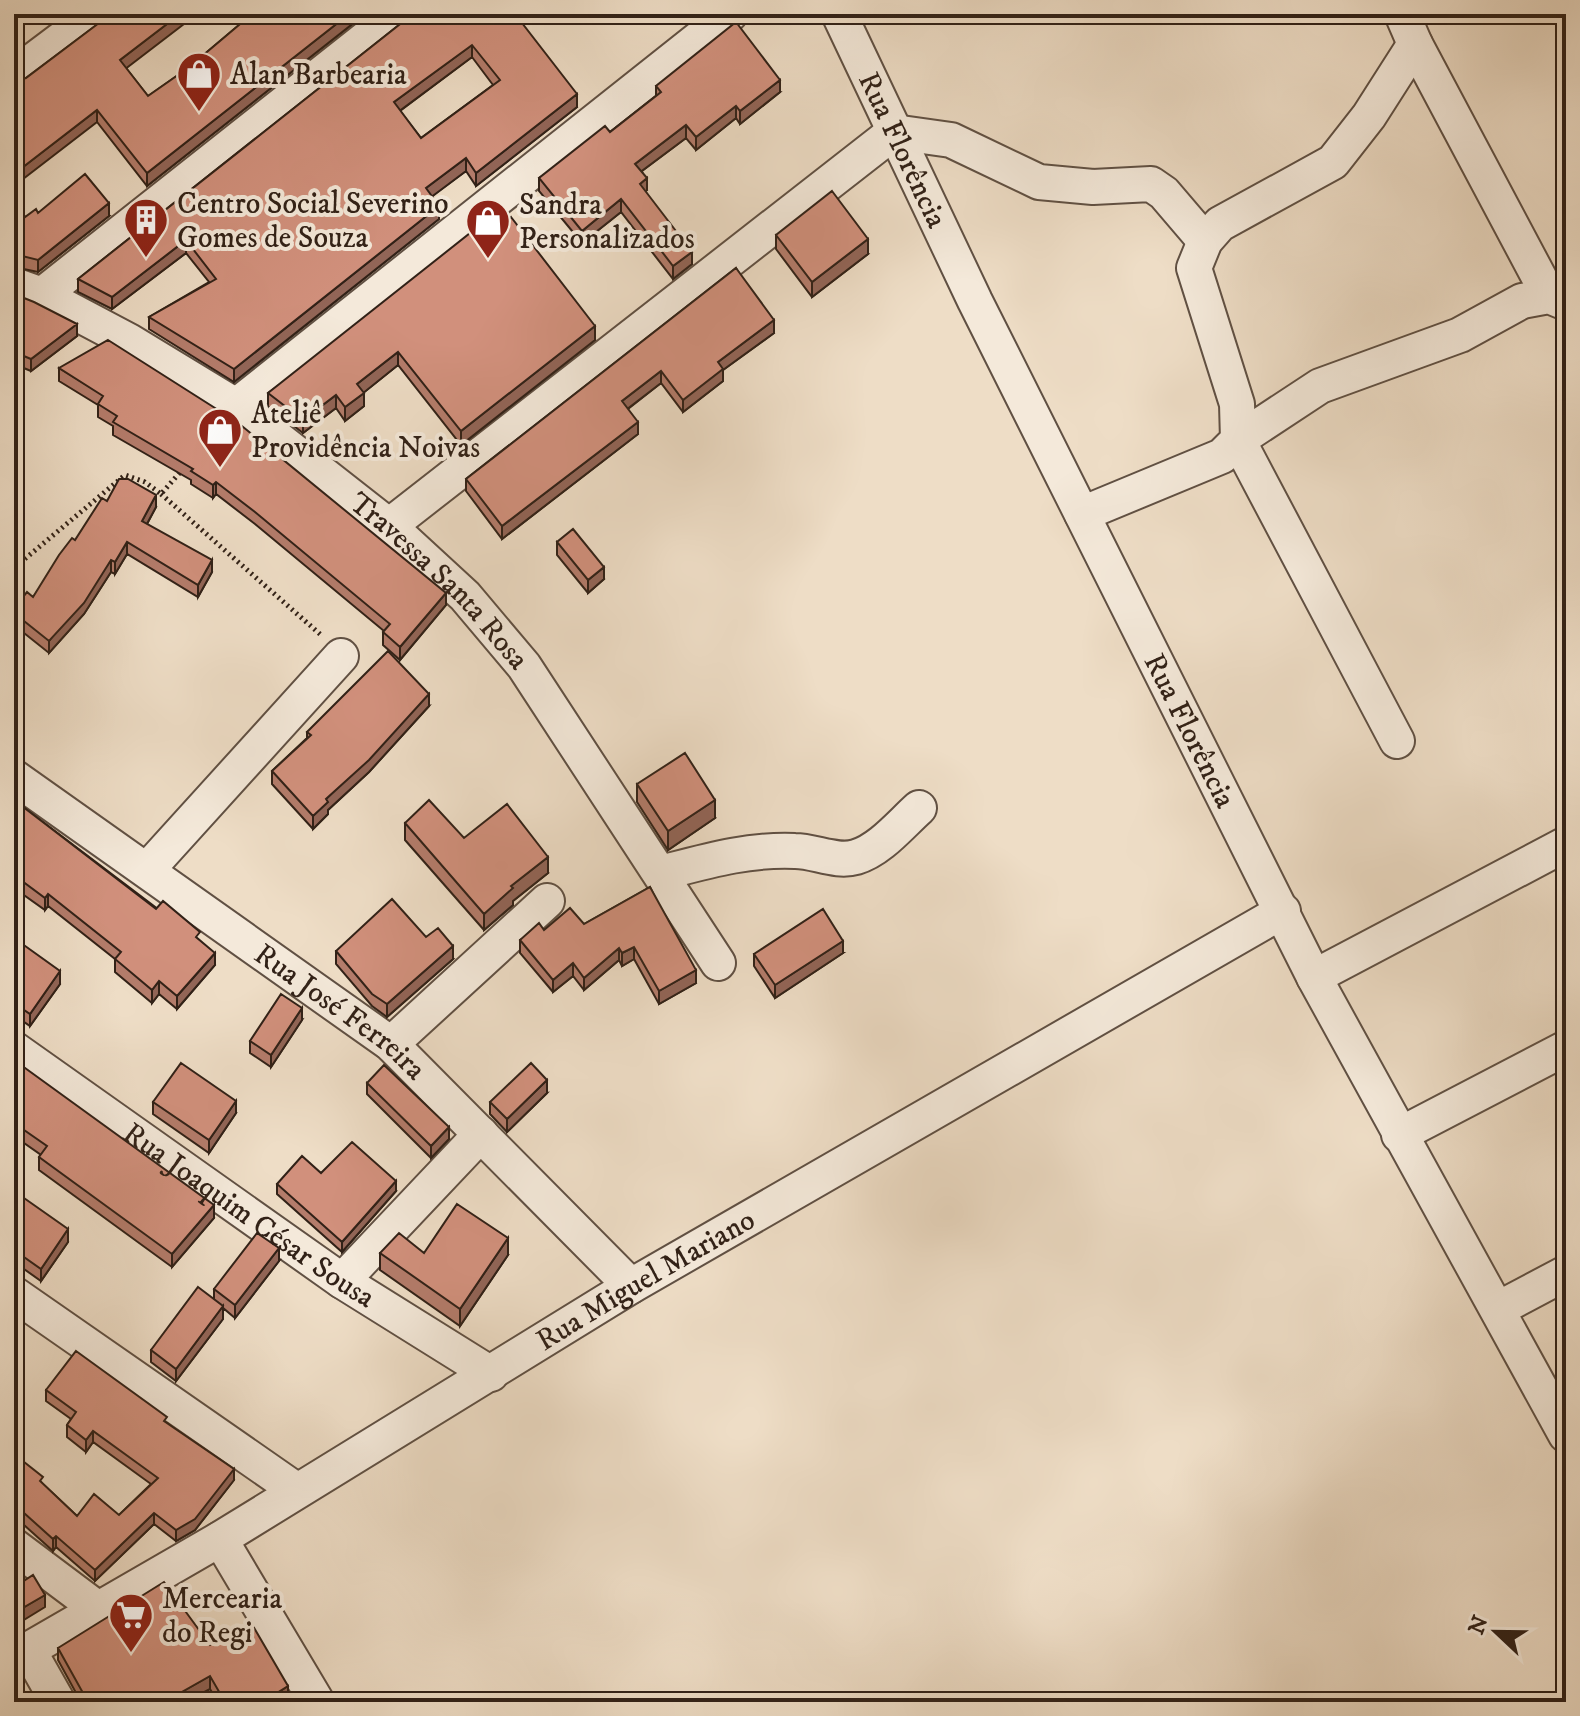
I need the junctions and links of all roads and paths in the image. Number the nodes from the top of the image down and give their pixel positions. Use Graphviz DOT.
graph roads {
  1 [pos="95,14"];
  2 [pos="397,14"];
  3 [pos="730,14"];
  4 [pos="839,14"];
  5 [pos="1408,29"];
  6 [pos="14,75"];
  7 [pos="894,132"];
  8 [pos="1205,241"];
  9 [pos="28,290"];
  10 [pos="1560,294"];
  11 [pos="236,406"];
  12 [pos="1238,440"];
  13 [pos="189,461"];
  14 [pos="161,494"];
  15 [pos="1082,514"];
  16 [pos="389,526"];
  17 [pos="14,573"];
  18 [pos="341,656"];
  19 [pos="1397,741"];
  20 [pos="14,777"];
  21 [pos="919,808"];
  22 [pos="1566,844"];
  23 [pos="147,870"];
  24 [pos="661,873"];
  25 [pos="547,901"];
  26 [pos="1283,911"];
  27 [pos="718,963"];
  28 [pos="1314,977"];
  29 [pos="391,1044"];
  30 [pos="1566,1048"];
  31 [pos="14,1049"];
  32 [pos="481,1134"];
  33 [pos="1399,1135"];
  34 [pos="1566,1273"];
  35 [pos="342,1281"];
  36 [pos="631,1286"];
  37 [pos="14,1294"];
  38 [pos="1498,1309"];
  39 [pos="491,1374"];
  40 [pos="1566,1435"];
  41 [pos="296,1490"];
  42 [pos="220,1539"];
  43 [pos="14,1546"];
  44 [pos="98,1609"];
  45 [pos="21,1654"];
  46 [pos="58,1702"];
  47 [pos="317,1702"];
  1 -- 6 [label="street"];
  2 -- 9 [label="street"];
  3 -- 11 [label="street"];
  4 -- 7 [label="street, Rua Florência"];
  5 -- 8 [label="street"];
  5 -- 10 [label="street"];
  7 -- 8 [label="street"];
  7 -- 15 [label="street, Rua Florência"];
  7 -- 16 [label="street"];
  8 -- 12 [label="street"];
  9 -- 11 [label="street, Travessa Santa Rosa"];
  10 -- 12 [label="street"];
  11 -- 16 [label="street, Travessa Santa Rosa"];
  12 -- 15 [label="street"];
  12 -- 19 [label="street"];
  13 -- 14 [label="path"];
  14 -- 17 [label="path"];
  14 -- 18 [label="path"];
  15 -- 26 [label="street, Rua Florência"];
  16 -- 24 [label="street, Travessa Santa Rosa"];
  18 -- 23 [label="street"];
  20 -- 23 [label="street, Rua José Ferreira"];
  21 -- 24 [label="street"];
  22 -- 28 [label="street"];
  23 -- 29 [label="street, Rua José Ferreira"];
  24 -- 27 [label="street, Travessa Santa Rosa"];
  25 -- 29 [label="street"];
  26 -- 28 [label="street, Rua Florência"];
  26 -- 36 [label="street, Rua Miguel Mariano"];
  28 -- 33 [label="street, Rua Florência"];
  29 -- 32 [label="street, Rua José Ferreira"];
  30 -- 33 [label="street"];
  31 -- 35 [label="street, Rua Joaquim César Sousa"];
  32 -- 35 [label="street"];
  32 -- 36 [label="street, Rua José Ferreira"];
  33 -- 38 [label="street, Rua Florência"];
  34 -- 38 [label="street"];
  35 -- 39 [label="street, Rua Joaquim César Sousa"];
  36 -- 39 [label="street, Rua Miguel Mariano"];
  37 -- 41 [label="street"];
  38 -- 40 [label="street, Rua Florência"];
  39 -- 41 [label="street, Rua Miguel Mariano"];
  41 -- 42 [label="street, Rua Miguel Mariano"];
  42 -- 44 [label="street, Rua Miguel Mariano"];
  42 -- 47 [label="street"];
  43 -- 44 [label="street"];
  44 -- 45 [label="street, Rua Miguel Mariano"];
  45 -- 46 [label="street"];
}
